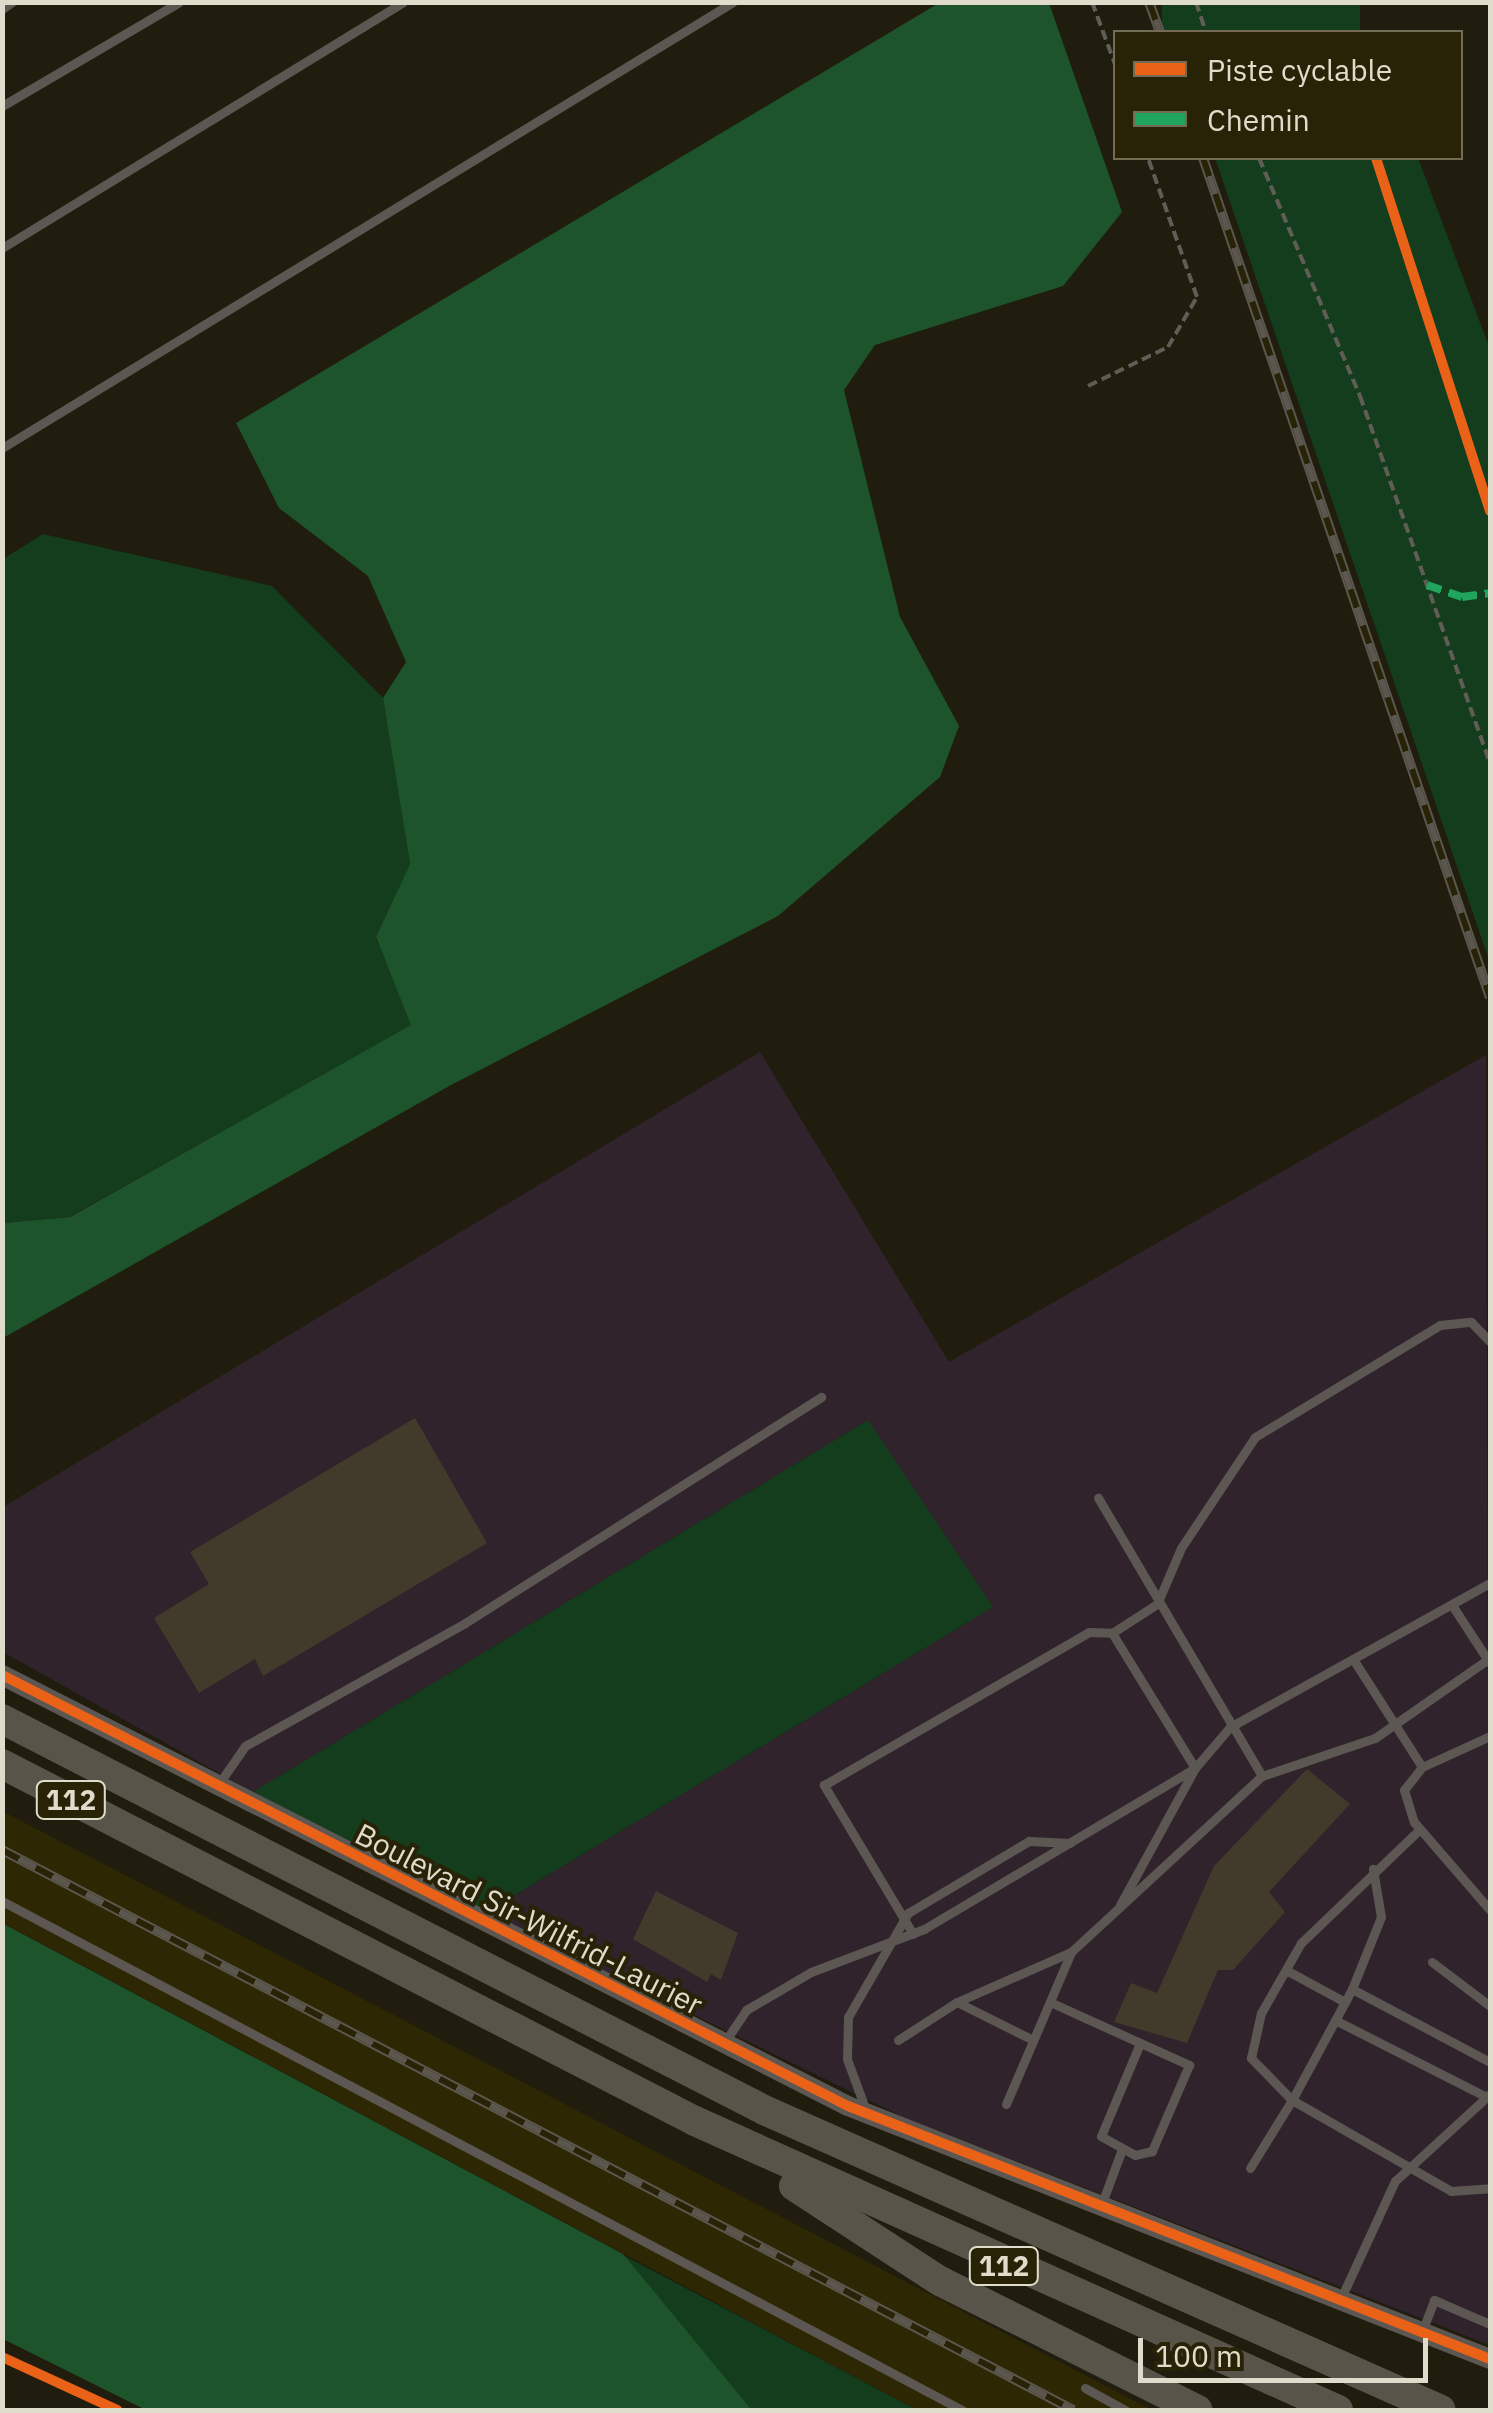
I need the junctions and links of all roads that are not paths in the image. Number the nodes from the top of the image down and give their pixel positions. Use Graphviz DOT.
graph roads {
  1 [pos="12,2"];
  2 [pos="178,2"];
  3 [pos="403,2"];
  4 [pos="733,2"];
  5 [pos="2,8"];
  6 [pos="2,106"];
  7 [pos="2,248"];
  8 [pos="2,448"];
  9 [pos="1490,1342"];
  10 [pos="821,1398"];
  11 [pos="1098,1498"];
  12 [pos="1490,1584"];
  13 [pos="1158,1604"];
  14 [pos="1452,1605"];
  15 [pos="1112,1633"];
  16 [pos="1353,1659"];
  17 [pos="1489,1662"];
  18 [pos="2,1675"];
  19 [pos="2,1718"];
  20 [pos="1230,1727"];
  21 [pos="1396,1727"];
  22 [pos="1490,1736"];
  23 [pos="2,1764"];
  24 [pos="1422,1767"];
  25 [pos="1195,1768"];
  26 [pos="1262,1776"];
  27 [pos="217,1787"];
  28 [pos="1419,1830"];
  29 [pos="1070,1843"];
  30 [pos="1373,1869"];
  31 [pos="2,1901"];
  32 [pos="1490,1910"];
  33 [pos="1115,1914"];
  34 [pos="904,1919"];
  35 [pos="913,1934"];
  36 [pos="890,1944"];
  37 [pos="1071,1952"];
  38 [pos="1432,1962"];
  39 [pos="1286,1970"];
  40 [pos="1352,1988"];
  41 [pos="957,2002"];
  42 [pos="1050,2002"];
  43 [pos="1345,2002"];
  44 [pos="1490,2006"];
  45 [pos="1335,2020"];
  46 [pos="898,2040"];
  47 [pos="1034,2040"];
  48 [pos="1140,2043"];
  49 [pos="723,2046"];
  50 [pos="1490,2062"];
  51 [pos="1489,2096"];
  52 [pos="1292,2100"];
  53 [pos="1006,2104"];
  54 [pos="868,2115"];
  55 [pos="695,2121"];
  56 [pos="1121,2152"];
  57 [pos="1410,2162"];
  58 [pos="1250,2168"];
  59 [pos="1490,2188"];
  60 [pos="1101,2206"];
  61 [pos="1342,2296"];
  62 [pos="1490,2324"];
  63 [pos="1422,2330"];
  64 [pos="1490,2359"];
  65 [pos="1085,2388"];
  66 [pos="962,2410"];
  67 [pos="1125,2410"];
  68 [pos="1198,2410"];
  69 [pos="1338,2410"];
  70 [pos="1441,2410"];
  1 -- 5 [label="lane"];
  2 -- 6 [label="lane"];
  3 -- 7 [label="lane"];
  4 -- 8 [label="lane"];
  9 -- 13 [label="lane"];
  10 -- 27 [label="lane"];
  11 -- 13 [label="lane"];
  12 -- 14 [label="lane"];
  13 -- 15 [label="lane"];
  13 -- 20 [label="lane"];
  14 -- 16 [label="lane"];
  14 -- 17 [label="lane"];
  15 -- 25 [label="lane"];
  15 -- 34 [label="lane"];
  16 -- 20 [label="lane"];
  16 -- 21 [label="lane"];
  17 -- 21 [label="lane"];
  18 -- 27 [label="street, Boulevard Sir-Wilfrid-Laurier"];
  19 -- 70 [label="highway, 112"];
  20 -- 25 [label="lane"];
  20 -- 26 [label="lane"];
  21 -- 24 [label="lane"];
  21 -- 26 [label="lane"];
  22 -- 24 [label="lane"];
  23 -- 55 [label="highway, 112"];
  24 -- 28 [label="lane"];
  25 -- 29 [label="lane"];
  25 -- 33 [label="lane"];
  26 -- 33 [label="lane"];
  27 -- 49 [label="street, Boulevard Sir-Wilfrid-Laurier"];
  28 -- 30 [label="lane"];
  28 -- 32 [label="lane"];
  29 -- 34 [label="lane"];
  29 -- 35 [label="lane"];
  30 -- 39 [label="lane"];
  30 -- 40 [label="lane"];
  31 -- 66 [label="lane"];
  33 -- 37 [label="lane"];
  34 -- 35 [label="lane"];
  34 -- 36 [label="lane"];
  35 -- 36 [label="lane"];
  36 -- 49 [label="lane"];
  36 -- 54 [label="lane"];
  37 -- 41 [label="lane"];
  37 -- 42 [label="lane"];
  38 -- 44 [label="lane"];
  39 -- 43 [label="lane"];
  39 -- 52 [label="lane"];
  40 -- 43 [label="lane"];
  40 -- 50 [label="lane"];
  41 -- 46 [label="lane"];
  41 -- 47 [label="lane"];
  42 -- 47 [label="lane"];
  42 -- 48 [label="lane"];
  43 -- 45 [label="lane"];
  45 -- 51 [label="lane"];
  45 -- 52 [label="lane"];
  47 -- 53 [label="lane"];
  48 -- 56 [label="lane"];
  48 -- 56 [label="lane"];
  49 -- 54 [label="street, Boulevard Sir-Wilfrid-Laurier"];
  51 -- 57 [label="lane"];
  52 -- 57 [label="lane"];
  52 -- 58 [label="lane"];
  54 -- 60 [label="street, Boulevard Sir-Wilfrid-Laurier"];
  55 -- 68 [label="highway"];
  55 -- 69 [label="highway, 112"];
  56 -- 60 [label="lane"];
  57 -- 59 [label="lane"];
  57 -- 61 [label="lane"];
  60 -- 61 [label="street, Boulevard Sir-Wilfrid-Laurier"];
  61 -- 63 [label="street, Boulevard Sir-Wilfrid-Laurier"];
  62 -- 63 [label="lane"];
  63 -- 64 [label="street, Boulevard Sir-Wilfrid-Laurier"];
  65 -- 67 [label="lane"];
}
